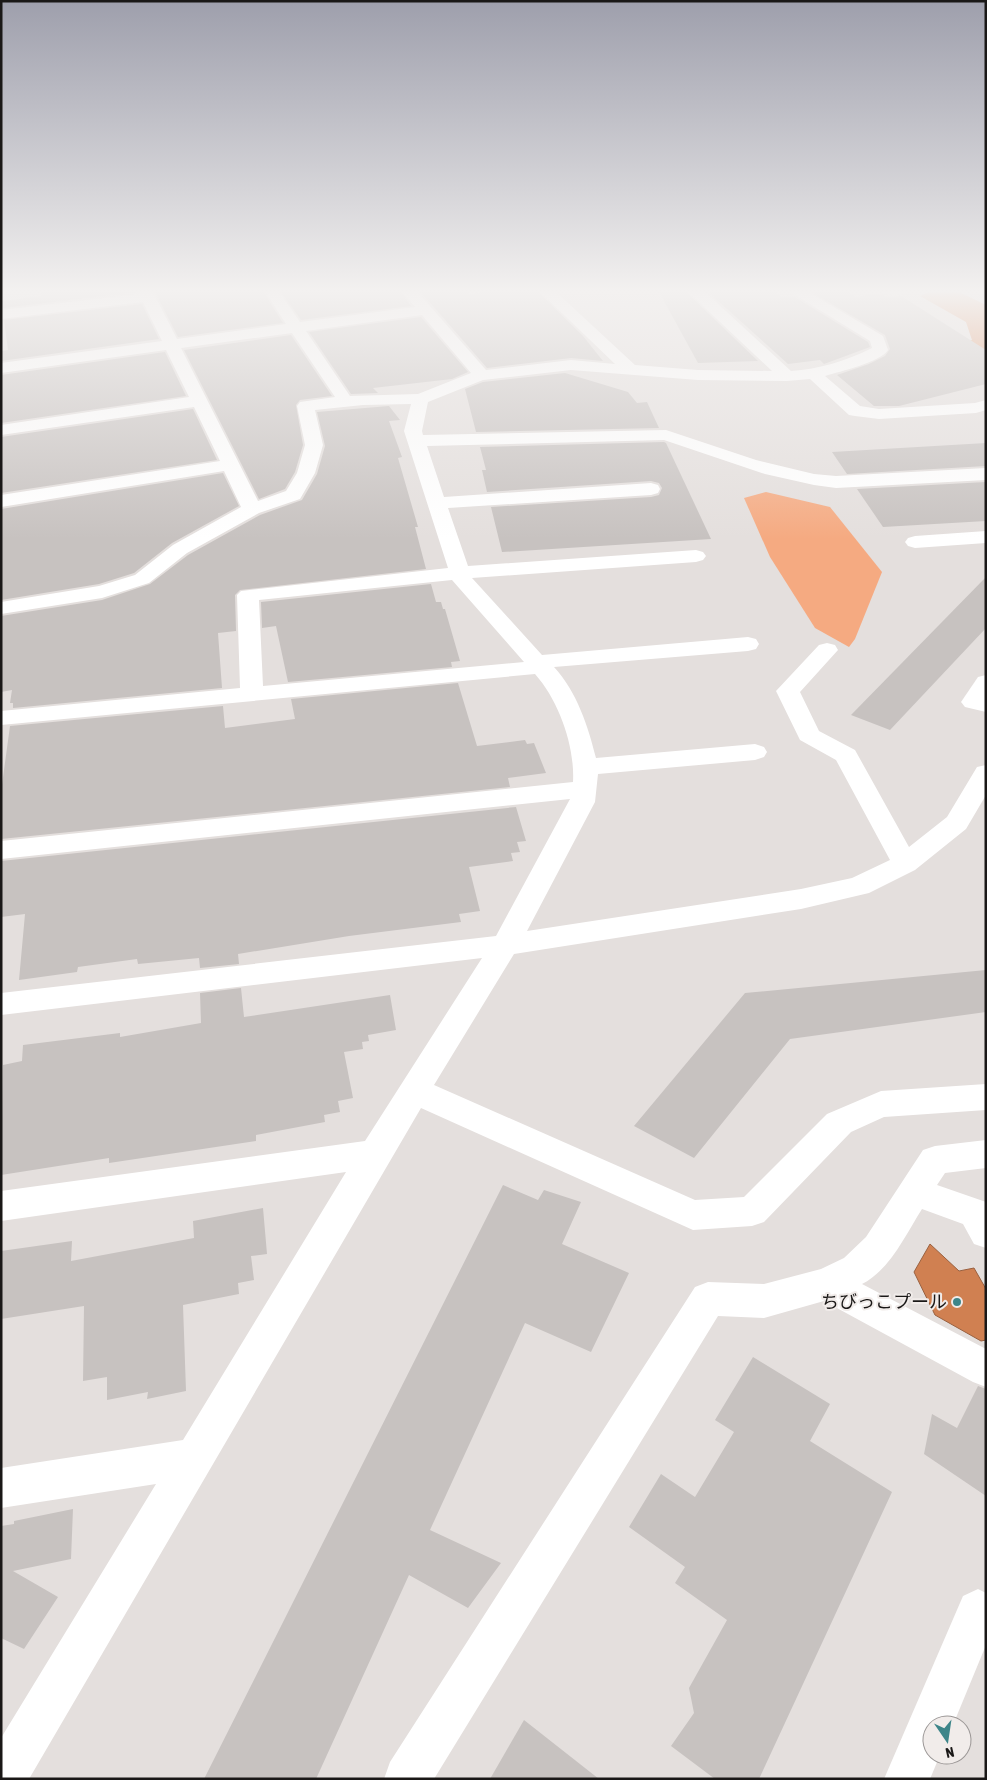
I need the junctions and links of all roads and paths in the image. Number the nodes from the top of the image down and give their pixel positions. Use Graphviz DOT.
graph roads {
  1 [pos="186,373"];
  2 [pos="327,373"];
  3 [pos="496,373"];
  4 [pos="685,373"];
  5 [pos="784,373"];
  6 [pos="817,373"];
  7 [pos="814,374"];
  8 [pos="482,375"];
  9 [pos="787,376"];
  10 [pos="420,398"];
  11 [pos="345,400"];
  12 [pos="199,401"];
  13 [pos="986,405"];
  14 [pos="1,430"];
  15 [pos="416,442"];
  16 [pos="230,465"];
  17 [pos="986,474"];
  18 [pos="651,489"];
  19 [pos="1,501"];
  20 [pos="437,504"];
  21 [pos="252,509"];
  22 [pos="986,537"];
  23 [pos="914,542"];
  24 [pos="696,556"];
  25 [pos="461,574"];
  26 [pos="1,608"];
  27 [pos="748,644"];
  28 [pos="827,650"];
  29 [pos="538,664"];
  30 [pos="986,682"];
  31 [pos="252,694"];
  32 [pos="986,705"];
  33 [pos="1,718"];
  34 [pos="755,752"];
  35 [pos="986,773"];
  36 [pos="586,778"];
  37 [pos="1,850"];
  38 [pos="905,864"];
  39 [pos="505,945"];
  40 [pos="1,1004"];
  41 [pos="415,1091"];
  42 [pos="986,1097"];
  43 [pos="374,1154"];
  44 [pos="986,1154"];
  45 [pos="914,1191"];
  46 [pos="1,1206"];
  47 [pos="986,1234"];
  48 [pos="827,1284"];
  49 [pos="986,1369"];
  50 [pos="193,1458"];
  51 [pos="1,1488"];
  52 [pos="986,1617"];
  53 [pos="3,1779"];
  54 [pos="407,1779"];
  55 [pos="907,1779"];
  1 -- 12 [label="street"];
  2 -- 11 [label="street"];
  3 -- 8 [label="street"];
  4 -- 9 [label="street"];
  5 -- 9 [label="street"];
  6 -- 7 [label="street"];
  7 -- 9 [label="street"];
  7 -- 13 [label="street"];
  8 -- 10 [label="street"];
  10 -- 11 [label="street"];
  10 -- 15 [label="street"];
  11 -- 21 [label="street"];
  12 -- 14 [label="street"];
  12 -- 16 [label="street"];
  15 -- 17 [label="street"];
  15 -- 20 [label="street"];
  16 -- 19 [label="street"];
  16 -- 21 [label="street"];
  18 -- 20 [label="street"];
  20 -- 25 [label="street"];
  21 -- 26 [label="street"];
  22 -- 23 [label="street"];
  24 -- 25 [label="street"];
  25 -- 29 [label="street"];
  25 -- 31 [label="street"];
  27 -- 29 [label="street"];
  28 -- 38 [label="street"];
  29 -- 31 [label="street"];
  29 -- 36 [label="street"];
  30 -- 32 [label="street"];
  31 -- 33 [label="street"];
  34 -- 36 [label="street"];
  35 -- 38 [label="street"];
  36 -- 37 [label="street"];
  36 -- 39 [label="street"];
  38 -- 39 [label="street"];
  39 -- 40 [label="street"];
  39 -- 41 [label="street"];
  41 -- 42 [label="street"];
  41 -- 43 [label="street"];
  43 -- 46 [label="street"];
  43 -- 50 [label="street"];
  44 -- 45 [label="street"];
  45 -- 47 [label="street"];
  45 -- 48 [label="street"];
  48 -- 49 [label="street"];
  48 -- 54 [label="street"];
  50 -- 51 [label="street"];
  50 -- 53 [label="street"];
  52 -- 55 [label="street"];
}
